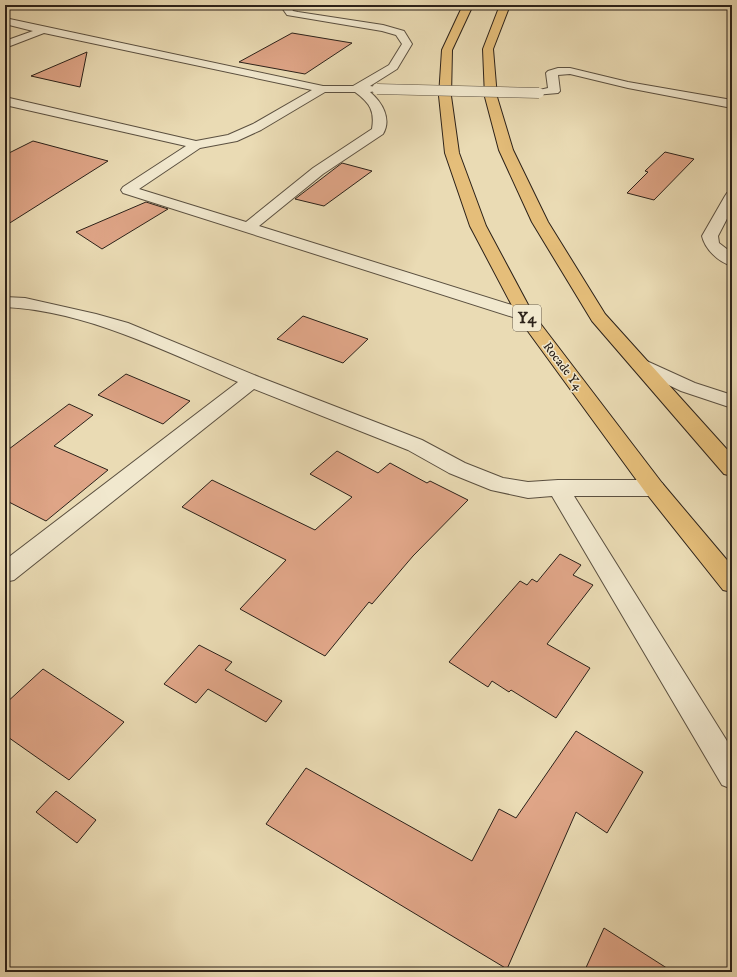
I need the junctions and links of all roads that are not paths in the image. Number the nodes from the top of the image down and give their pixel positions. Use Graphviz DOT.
graph roads {
  1 [pos="285,5"];
  2 [pos="468,5"];
  3 [pos="505,5"];
  4 [pos="5,21"];
  5 [pos="42,30"];
  6 [pos="5,45"];
  7 [pos="356,88"];
  8 [pos="323,89"];
  9 [pos="5,101"];
  10 [pos="732,104"];
  11 [pos="196,145"];
  12 [pos="732,196"];
  13 [pos="248,228"];
  14 [pos="732,261"];
  15 [pos="5,302"];
  16 [pos="525,315"];
  17 [pos="640,364"];
  18 [pos="252,381"];
  19 [pos="732,402"];
  20 [pos="732,469"];
  21 [pos="558,488"];
  22 [pos="654,488"];
  23 [pos="5,573"];
  24 [pos="732,583"];
  25 [pos="732,775"];
  1 -- 7 [label="street"];
  2 -- 16 [label="highway, Rocade Y4 / Y4"];
  3 -- 17 [label="highway"];
  4 -- 5 [label="street"];
  5 -- 6 [label="street"];
  5 -- 8 [label="street"];
  7 -- 8 [label="street"];
  7 -- 10 [label="street, bridge"];
  7 -- 13 [label="street"];
  8 -- 11 [label="street"];
  9 -- 11 [label="street"];
  11 -- 13 [label="street"];
  12 -- 14 [label="street"];
  13 -- 16 [label="street"];
  15 -- 18 [label="street"];
  16 -- 22 [label="highway, Rocade Y4 / Y4"];
  17 -- 19 [label="street"];
  17 -- 20 [label="highway"];
  18 -- 21 [label="street"];
  18 -- 23 [label="street"];
  21 -- 22 [label="street"];
  21 -- 25 [label="street"];
  22 -- 24 [label="highway, Rocade Y4 / Y4"];
}
